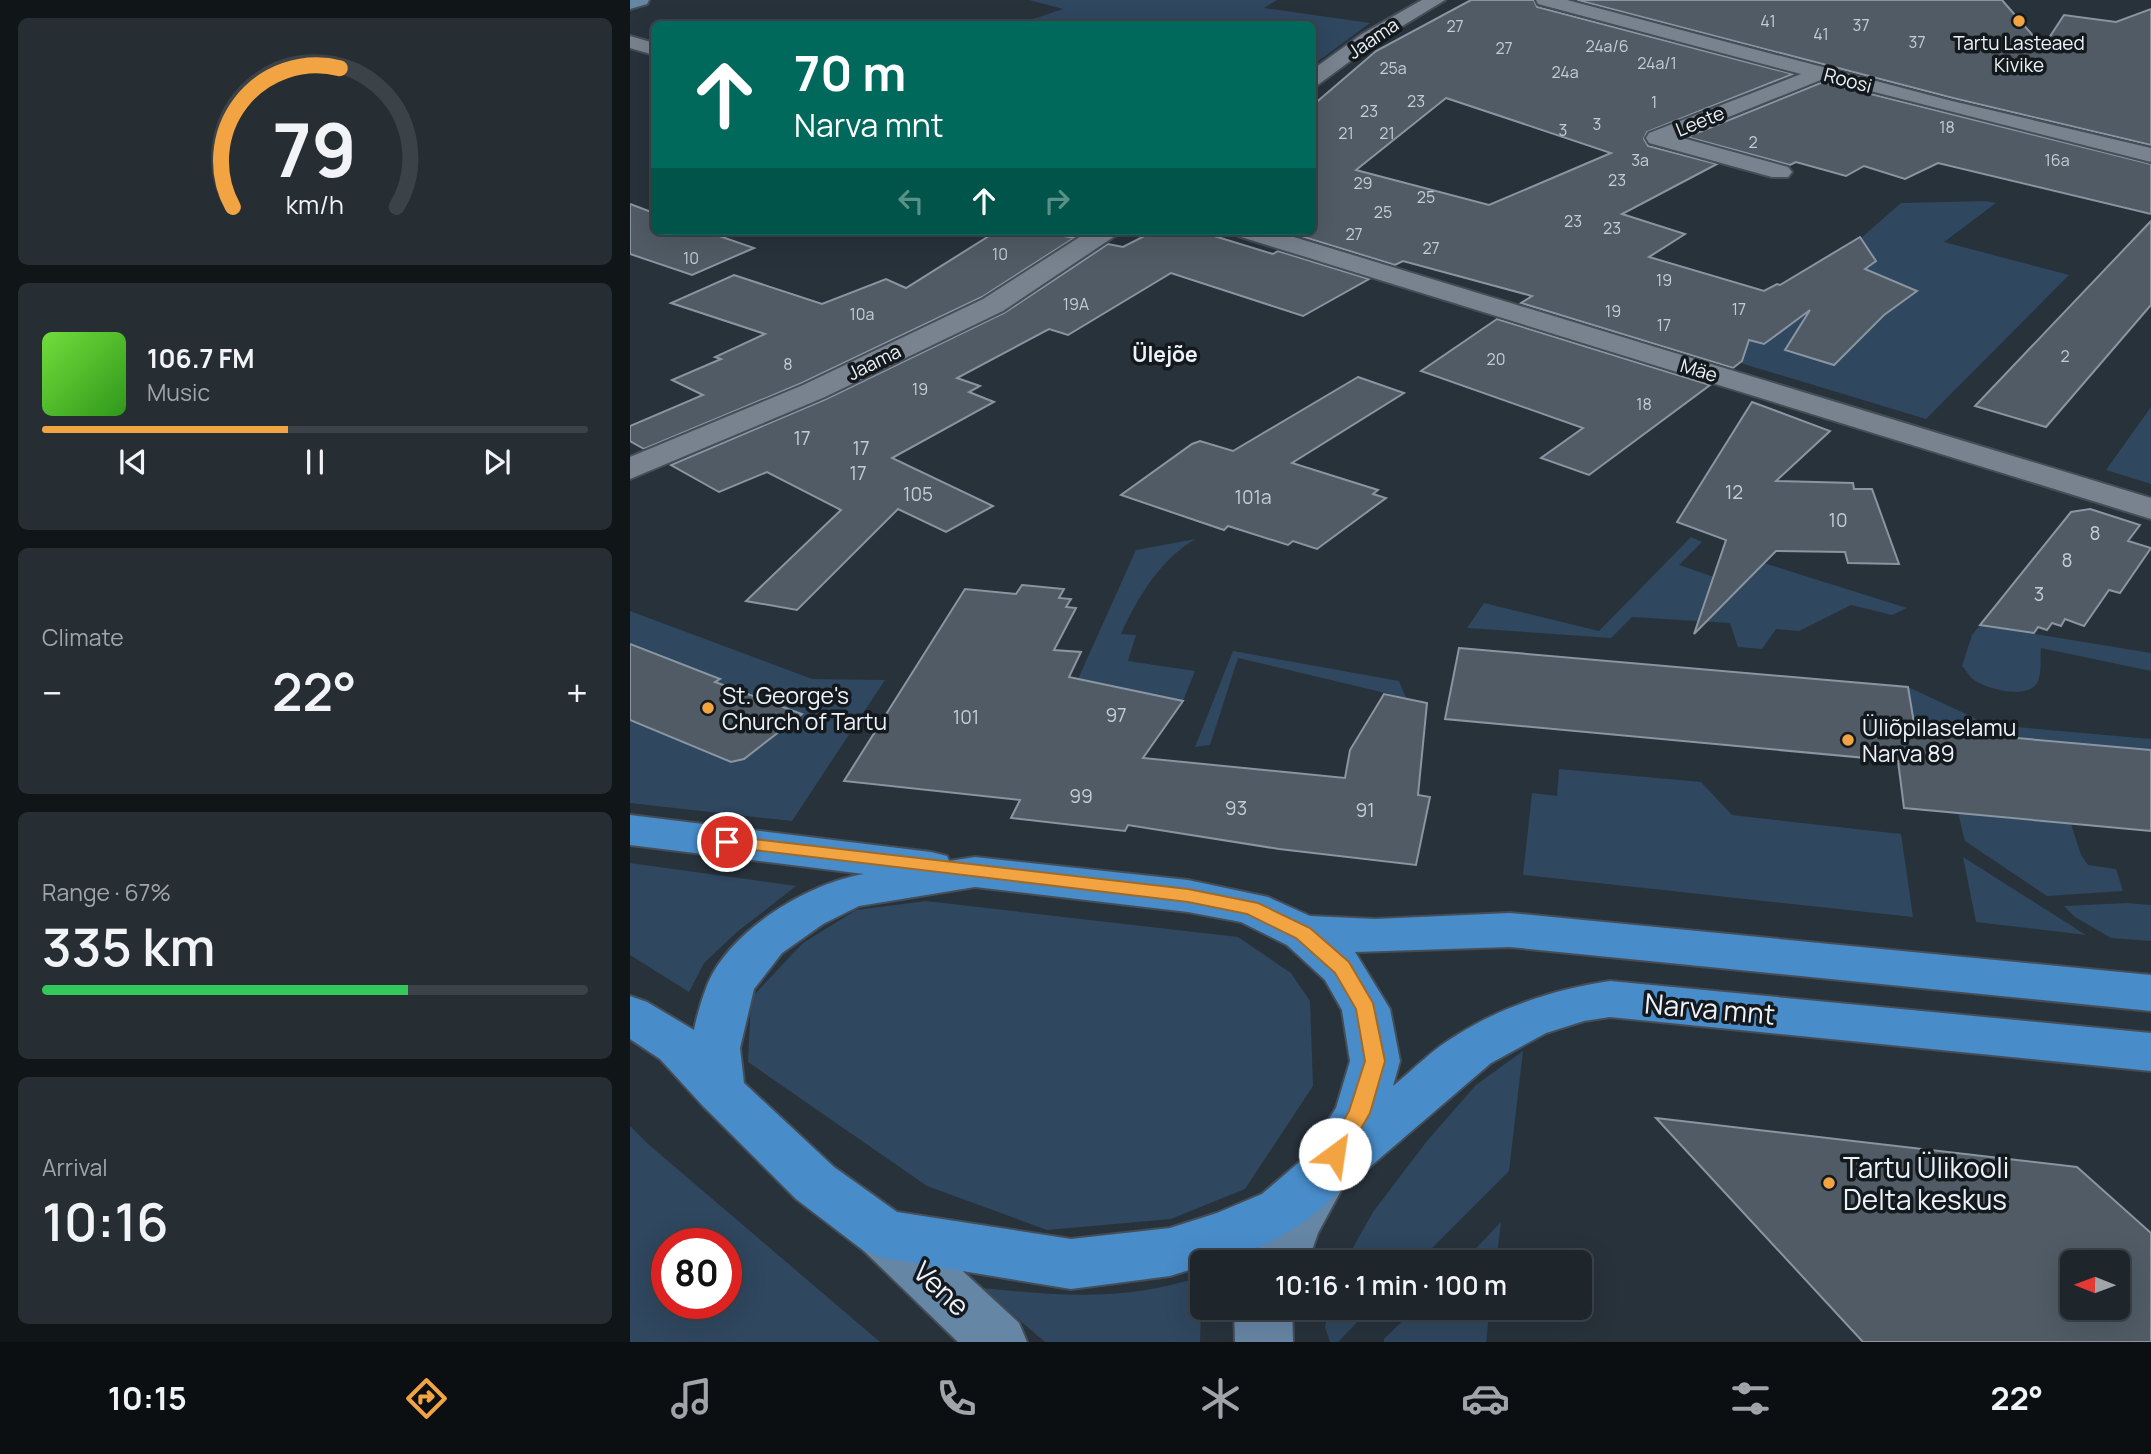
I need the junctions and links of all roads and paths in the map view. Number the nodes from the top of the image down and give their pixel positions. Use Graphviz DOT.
graph roads {
  1 [pos="639,0"];
  2 [pos="1436,0"];
  3 [pos="1545,0"];
  4 [pos="630,3"];
  5 [pos="630,42"];
  6 [pos="651,48"];
  7 [pos="1821,73"];
  8 [pos="1316,77"];
  9 [pos="2151,155"];
  10 [pos="1780,172"];
  11 [pos="1100,235"];
  12 [pos="1260,235"];
  13 [pos="630,469"];
  14 [pos="2151,509"];
  15 [pos="630,830"];
  16 [pos="975,872"];
  17 [pos="1303,933"];
  18 [pos="2151,993"];
  19 [pos="630,1015"];
  20 [pos="2151,1052"];
  21 [pos="720,1091"];
  22 [pos="1323,1174"];
  23 [pos="884,1234"];
  24 [pos="1284,1250"];
  25 [pos="1263,1320"];
  26 [pos="998,1342"];
  27 [pos="1264,1342"];
  1 -- 4 [label="main road"];
  2 -- 8 [label="street, Jaama"];
  3 -- 7 [label="street, Roosi"];
  5 -- 6 [label="street"];
  7 -- 9 [label="street, Roosi"];
  7 -- 10 [label="street, Leete"];
  11 -- 13 [label="street, Jaama"];
  12 -- 14 [label="street, Mäe"];
  15 -- 16 [label="highway"];
  16 -- 17 [label="highway"];
  16 -- 21 [label="highway"];
  17 -- 18 [label="highway"];
  17 -- 22 [label="highway"];
  19 -- 21 [label="highway"];
  20 -- 22 [label="highway, Narva mnt"];
  21 -- 23 [label="highway"];
  22 -- 23 [label="highway, Narva mnt"];
  22 -- 24 [label="main road"];
  23 -- 26 [label="main road, Vene"];
  25 -- 27 [label="main road"];
}
